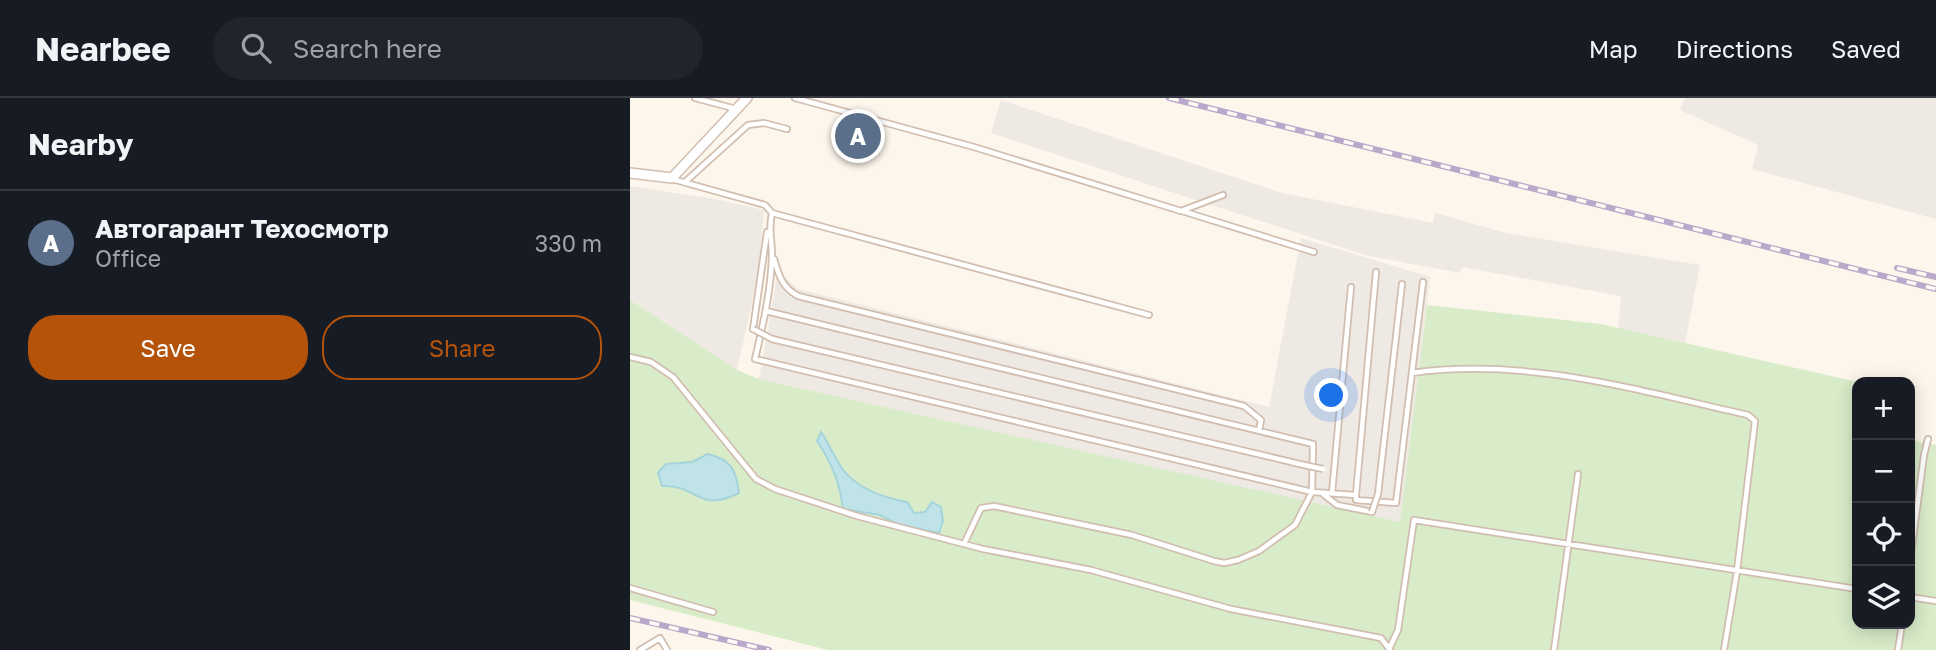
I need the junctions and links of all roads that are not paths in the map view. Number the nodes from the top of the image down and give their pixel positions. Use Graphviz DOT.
graph roads {
  1 [pos="695,98"];
  2 [pos="747,98"];
  3 [pos="795,98"];
  4 [pos="736,110"];
  5 [pos="788,129"];
  6 [pos="630,173"];
  7 [pos="672,178"];
  8 [pos="685,182"];
  9 [pos="1223,195"];
  10 [pos="1181,211"];
  11 [pos="772,213"];
  12 [pos="768,228"];
  13 [pos="1314,252"];
  14 [pos="772,254"];
  15 [pos="1376,272"];
  16 [pos="1423,282"];
  17 [pos="1402,284"];
  18 [pos="1351,287"];
  19 [pos="766,311"];
  20 [pos="1149,315"];
  21 [pos="630,357"];
  22 [pos="1412,373"];
  23 [pos="1259,431"];
  24 [pos="1928,439"];
  25 [pos="1333,471"];
  26 [pos="1578,474"];
  27 [pos="1312,492"];
  28 [pos="1323,493"];
  29 [pos="1332,493"];
  30 [pos="1356,495"];
  31 [pos="1915,527"];
  32 [pos="964,544"];
  33 [pos="1570,545"];
  34 [pos="1737,571"];
  35 [pos="630,588"];
  36 [pos="1852,588"];
  37 [pos="1915,598"];
  38 [pos="1936,601"];
  39 [pos="713,612"];
  40 [pos="1901,629"];
  41 [pos="1390,648"];
  42 [pos="640,650"];
  43 [pos="667,650"];
  44 [pos="1554,650"];
  45 [pos="1724,650"];
  46 [pos="1898,650"];
  1 -- 4 [label="lane"];
  2 -- 4 [label="street"];
  3 -- 10 [label="lane"];
  4 -- 7 [label="street"];
  5 -- 8 [label="lane"];
  6 -- 7 [label="street"];
  7 -- 8 [label="lane"];
  8 -- 11 [label="lane"];
  9 -- 10 [label="lane"];
  10 -- 13 [label="lane"];
  11 -- 12 [label="lane"];
  11 -- 20 [label="lane"];
  12 -- 14 [label="lane"];
  12 -- 25 [label="lane, bridge"];
  14 -- 19 [label="lane"];
  14 -- 23 [label="lane"];
  15 -- 30 [label="lane"];
  16 -- 22 [label="lane"];
  17 -- 28 [label="lane, bridge"];
  18 -- 25 [label="lane"];
  19 -- 23 [label="lane"];
  19 -- 27 [label="lane"];
  21 -- 32 [label="lane"];
  22 -- 30 [label="lane"];
  22 -- 34 [label="lane"];
  23 -- 27 [label="lane"];
  24 -- 31 [label="lane"];
  25 -- 29 [label="lane"];
  26 -- 33 [label="lane"];
  27 -- 28 [label="lane"];
  27 -- 32 [label="lane"];
  28 -- 29 [label="lane"];
  29 -- 30 [label="lane"];
  32 -- 41 [label="lane"];
  33 -- 34 [label="lane"];
  33 -- 41 [label="lane"];
  33 -- 44 [label="lane"];
  34 -- 36 [label="lane"];
  34 -- 45 [label="lane"];
  35 -- 39 [label="lane"];
  37 -- 38 [label="lane"];
  40 -- 46 [label="lane"];
  42 -- 43 [label="lane"];
}
